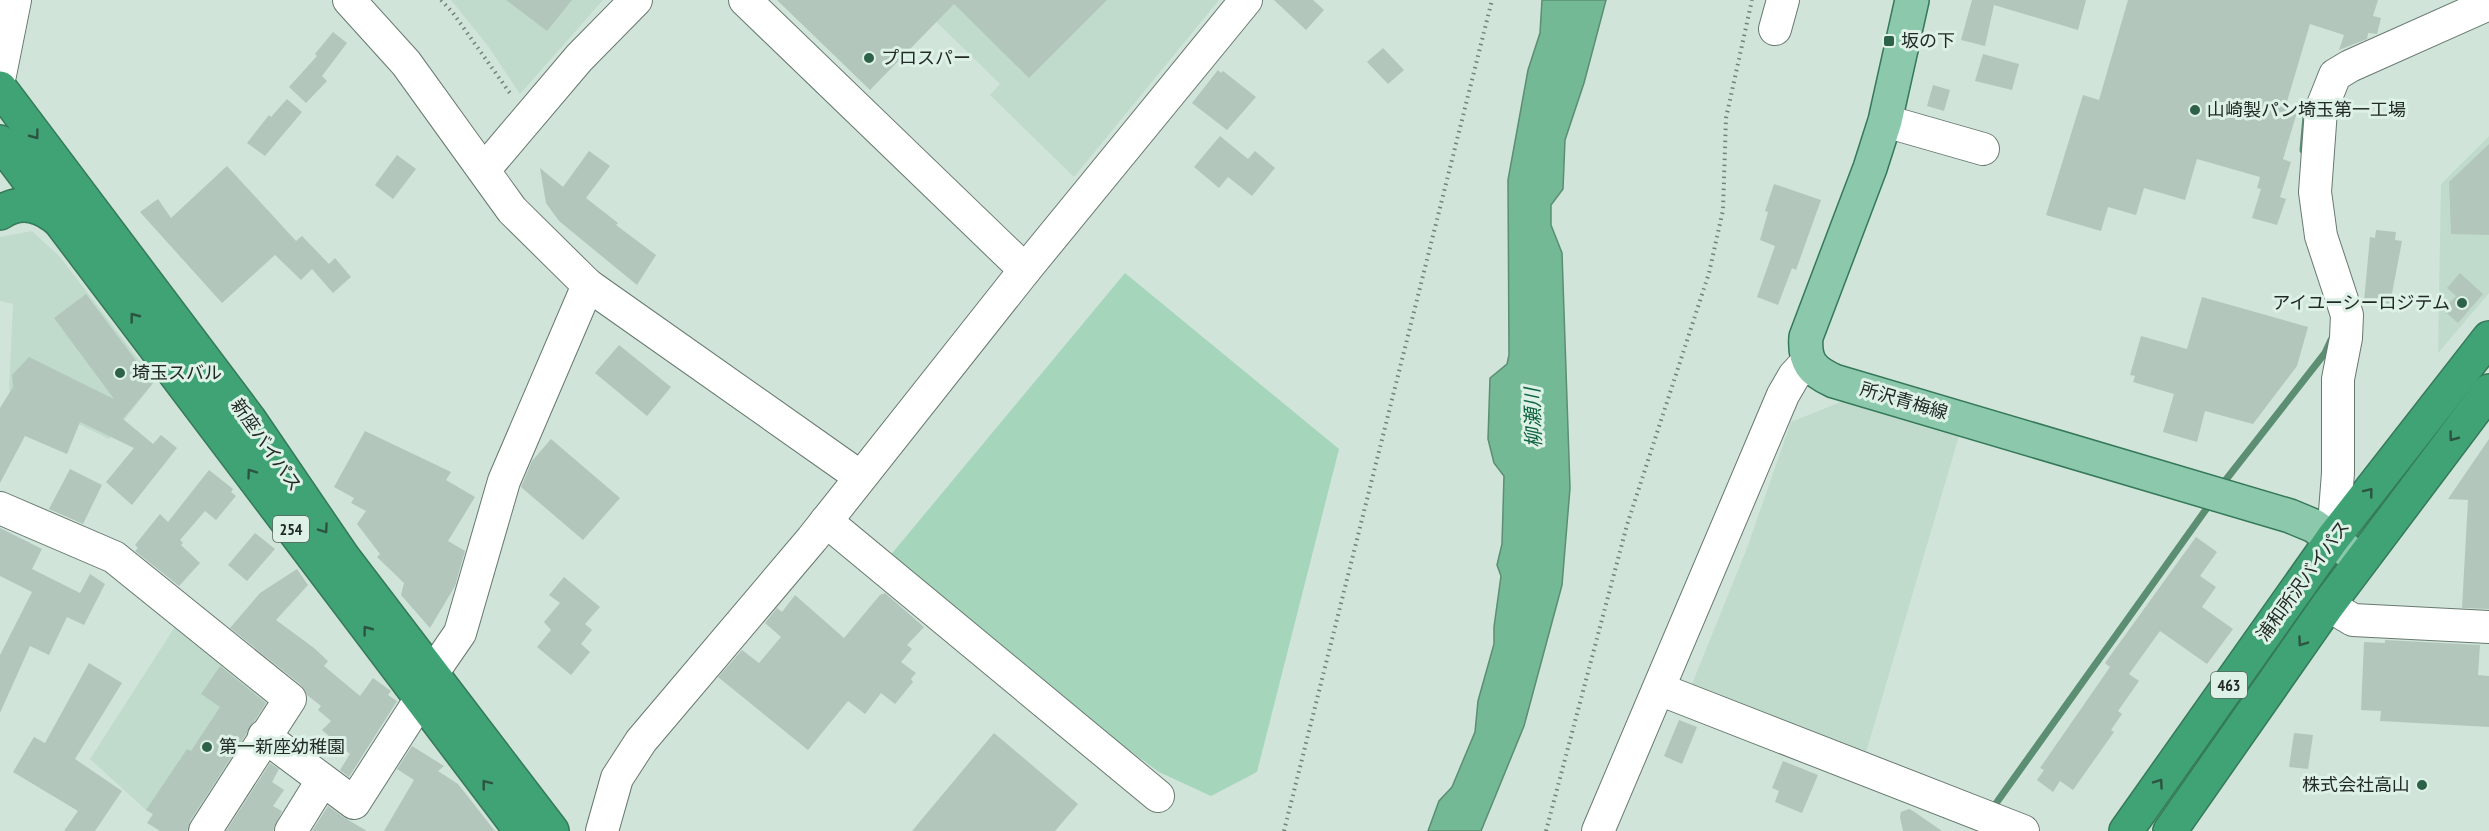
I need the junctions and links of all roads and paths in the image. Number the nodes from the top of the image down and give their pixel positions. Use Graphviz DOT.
graph roads {
  1 [pos="15,0"];
  2 [pos="349,0"];
  3 [pos="441,0"];
  4 [pos="636,0"];
  5 [pos="745,0"];
  6 [pos="1246,0"];
  7 [pos="1492,0"];
  8 [pos="1752,0"];
  9 [pos="1912,0"];
  10 [pos="2489,4"];
  11 [pos="0,75"];
  12 [pos="0,87"];
  13 [pos="519,105"];
  14 [pos="1885,121"];
  15 [pos="0,142"];
  16 [pos="1983,149"];
  17 [pos="484,170"];
  18 [pos="0,213"];
  19 [pos="65,225"];
  20 [pos="1025,270"];
  21 [pos="588,285"];
  22 [pos="2489,338"];
  23 [pos="1807,362"];
  24 [pos="2489,391"];
  25 [pos="859,476"];
  26 [pos="0,508"];
  27 [pos="826,521"];
  28 [pos="2333,538"];
  29 [pos="2360,560"];
  30 [pos="2328,605"];
  31 [pos="2489,627"];
  32 [pos="426,687"];
  33 [pos="1659,689"];
  34 [pos="264,736"];
  35 [pos="322,781"];
  36 [pos="1158,796"];
  37 [pos="205,831"];
  38 [pos="291,831"];
  39 [pos="521,831"];
  40 [pos="552,831"];
  41 [pos="602,831"];
  42 [pos="1284,831"];
  43 [pos="1546,831"];
  44 [pos="1598,831"];
  45 [pos="2023,831"];
  46 [pos="2126,831"];
  47 [pos="2170,831"];
  1 -- 11 [label="street"];
  2 -- 17 [label="street"];
  3 -- 13 [label="path"];
  4 -- 17 [label="street"];
  5 -- 20 [label="street"];
  6 -- 20 [label="street"];
  7 -- 42 [label="path"];
  8 -- 43 [label="path"];
  9 -- 14 [label="main road"];
  10 -- 28 [label="street"];
  12 -- 32 [label="highway, 新座バイパス / 254, one-way"];
  14 -- 16 [label="street"];
  14 -- 23 [label="main road"];
  15 -- 19 [label="highway, 新座バイパス / 254"];
  17 -- 21 [label="street"];
  18 -- 19 [label="highway"];
  32 -- 19 [label="highway, 新座バイパス / 254, one-way"];
  20 -- 25 [label="street"];
  21 -- 25 [label="street"];
  21 -- 32 [label="street"];
  28 -- 22 [label="highway, 浦和所沢バイパス / 463, one-way"];
  23 -- 28 [label="main road, 所沢青梅線"];
  23 -- 33 [label="street"];
  24 -- 29 [label="highway, 浦和所沢バイパス / 463, one-way"];
  25 -- 27 [label="street"];
  26 -- 34 [label="street"];
  27 -- 36 [label="street"];
  27 -- 41 [label="street"];
  28 -- 29 [label="main road, 所沢青梅線"];
  46 -- 28 [label="highway, 浦和所沢バイパス / 463, one-way"];
  29 -- 30 [label="highway, 浦和所沢バイパス / 463"];
  30 -- 31 [label="street"];
  30 -- 47 [label="highway, 浦和所沢バイパス / 463, one-way"];
  32 -- 35 [label="street"];
  39 -- 32 [label="highway, 新座バイパス / 254, one-way"];
  32 -- 40 [label="highway, 新座バイパス / 254"];
  33 -- 44 [label="street"];
  33 -- 45 [label="street"];
  34 -- 35 [label="street"];
  34 -- 37 [label="street"];
  35 -- 38 [label="street"];
}
